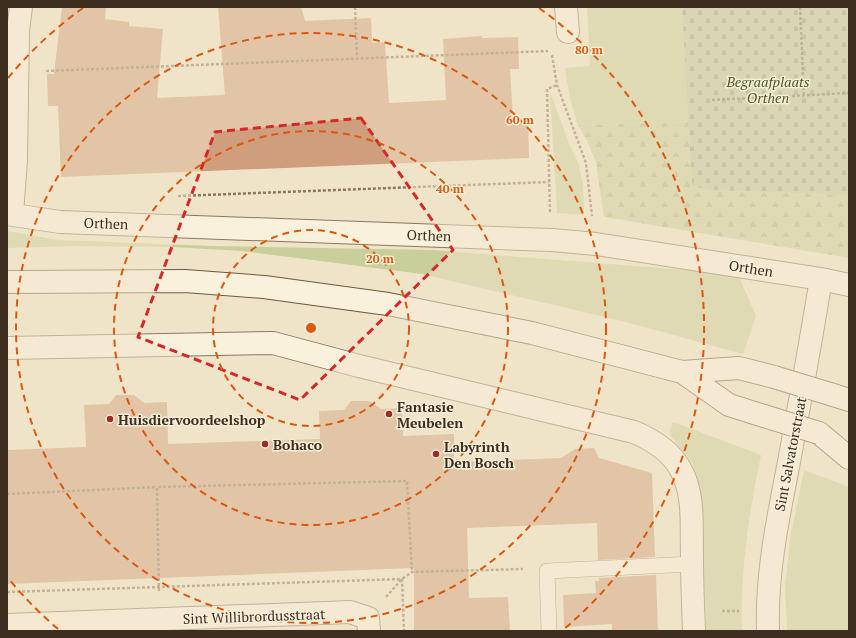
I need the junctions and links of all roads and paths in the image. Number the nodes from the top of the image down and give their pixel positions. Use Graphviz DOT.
graph roads {
  1 [pos="21,7"];
  2 [pos="355,7"];
  3 [pos="566,7"];
  4 [pos="800,7"];
  5 [pos="568,32"];
  6 [pos="357,58"];
  7 [pos="17,71"];
  8 [pos="557,86"];
  9 [pos="849,93"];
  10 [pos="804,96"];
  11 [pos="712,100"];
  12 [pos="549,182"];
  13 [pos="171,196"];
  14 [pos="9,214"];
  15 [pos="552,240"];
  16 [pos="596,244"];
  17 [pos="821,279"];
  18 [pos="7,282"];
  19 [pos="849,285"];
  20 [pos="7,348"];
  21 [pos="682,372"];
  22 [pos="843,398"];
  23 [pos="819,433"];
  24 [pos="849,440"];
  25 [pos="849,458"];
  26 [pos="157,487"];
  27 [pos="7,494"];
  28 [pos="692,564"];
  29 [pos="547,571"];
  30 [pos="412,572"];
  31 [pos="402,579"];
  32 [pos="159,587"];
  33 [pos="7,592"];
  34 [pos="159,620"];
  35 [pos="694,621"];
  36 [pos="768,621"];
  37 [pos="7,625"];
  38 [pos="369,625"];
  39 [pos="404,631"];
  40 [pos="549,631"];
  1 -- 7 [label="street"];
  2 -- 6 [label="path"];
  3 -- 5 [label="street"];
  4 -- 10 [label="path"];
  6 -- 7 [label="path"];
  6 -- 8 [label="path"];
  7 -- 14 [label="street"];
  8 -- 12 [label="path"];
  8 -- 16 [label="path"];
  9 -- 10 [label="path"];
  10 -- 11 [label="path"];
  12 -- 13 [label="path"];
  12 -- 15 [label="path"];
  14 -- 15 [label="street, Orthen"];
  15 -- 16 [label="street, Orthen"];
  16 -- 17 [label="street, Orthen"];
  17 -- 19 [label="street, Orthen"];
  17 -- 36 [label="street, Sint Salvatorstraat"];
  18 -- 21 [label="street"];
  20 -- 28 [label="street"];
  21 -- 22 [label="street, bridge"];
  21 -- 23 [label="street, bridge"];
  23 -- 24 [label="street"];
  23 -- 25 [label="street"];
  26 -- 27 [label="path"];
  26 -- 30 [label="path"];
  26 -- 32 [label="path"];
  28 -- 29 [label="lane"];
  28 -- 35 [label="street"];
  29 -- 30 [label="path"];
  29 -- 40 [label="lane"];
  30 -- 31 [label="path"];
  31 -- 32 [label="path"];
  31 -- 38 [label="path"];
  31 -- 39 [label="path"];
  32 -- 33 [label="path"];
  32 -- 34 [label="path"];
  34 -- 37 [label="street, Sint Willibrordusstraat"];
  34 -- 38 [label="street, Sint Willibrordusstraat"];
  35 -- 36 [label="path"];
}
